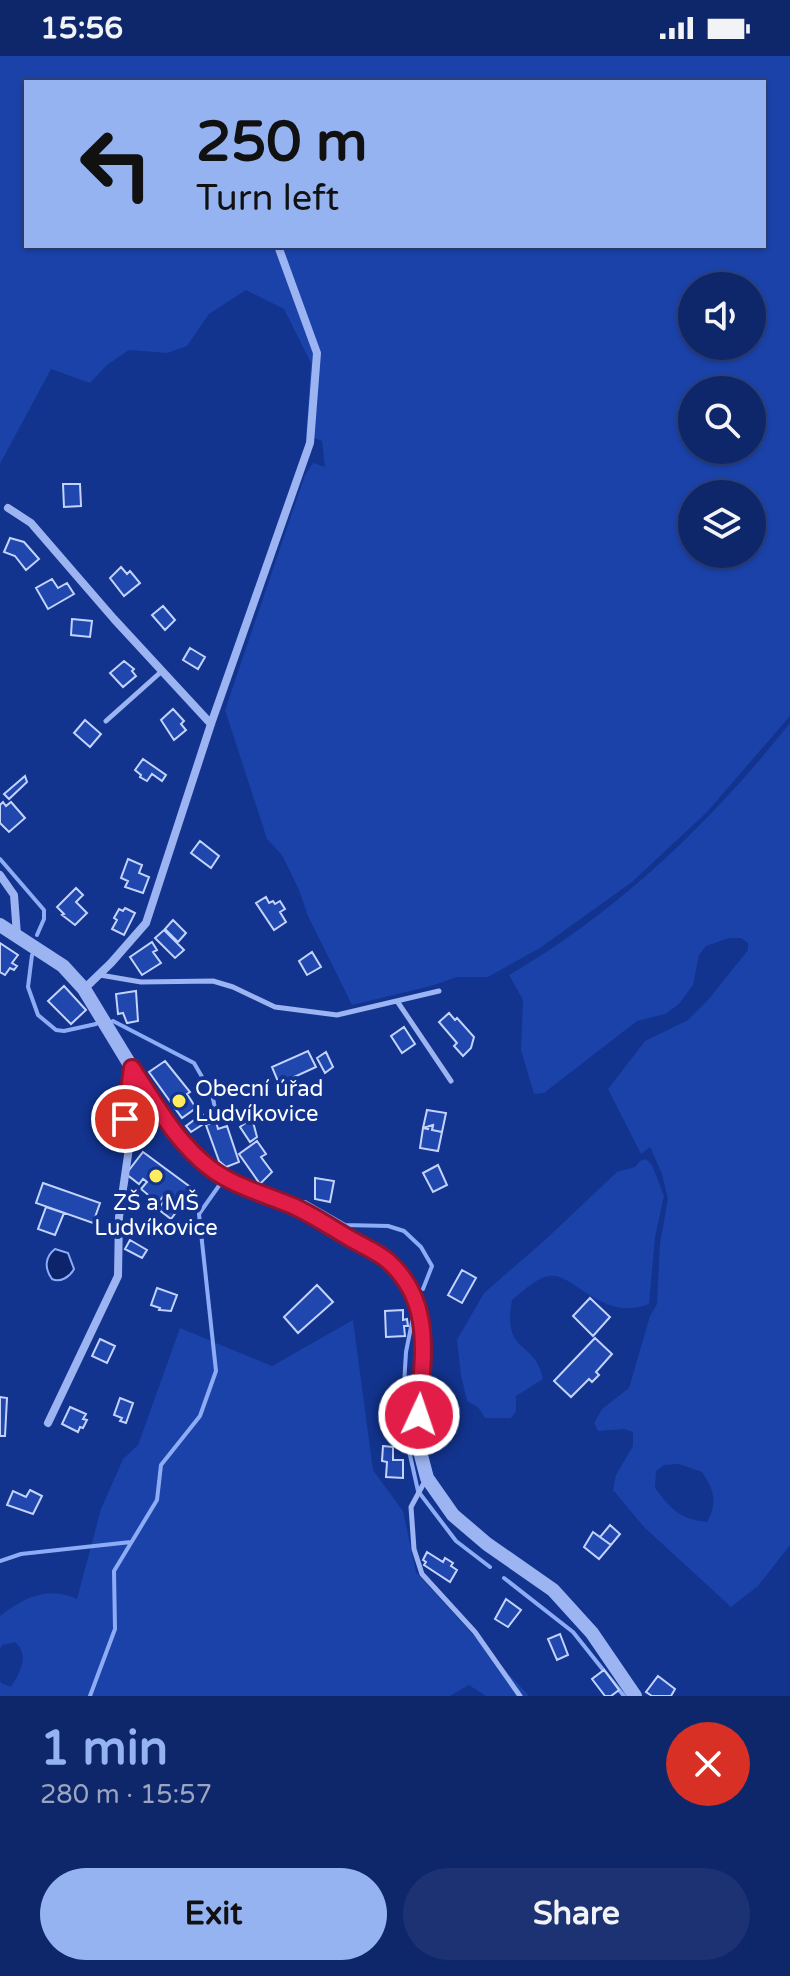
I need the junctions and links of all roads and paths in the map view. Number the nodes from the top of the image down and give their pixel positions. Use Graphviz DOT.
graph roads {
  1 [pos="279,248"];
  2 [pos="8,508"];
  3 [pos="162,671"];
  4 [pos="106,721"];
  5 [pos="211,724"];
  6 [pos="0,875"];
  7 [pos="0,925"];
  8 [pos="17,935"];
  9 [pos="100,975"];
  10 [pos="84,989"];
  11 [pos="439,991"];
  12 [pos="397,1001"];
  13 [pos="132,1068"];
  14 [pos="451,1081"];
  15 [pos="48,1423"];
  16 [pos="424,1482"];
  17 [pos="520,1696"];
  18 [pos="635,1696"];
  1 -- 5 [label="street"];
  2 -- 3 [label="street"];
  3 -- 4 [label="lane"];
  3 -- 5 [label="street"];
  5 -- 9 [label="street"];
  6 -- 8 [label="street"];
  7 -- 8 [label="street"];
  8 -- 10 [label="street"];
  9 -- 10 [label="street"];
  9 -- 12 [label="lane"];
  10 -- 13 [label="street"];
  11 -- 12 [label="lane"];
  12 -- 14 [label="lane"];
  13 -- 15 [label="street"];
  13 -- 16 [label="street"];
  16 -- 17 [label="lane"];
  16 -- 18 [label="street"];
}
